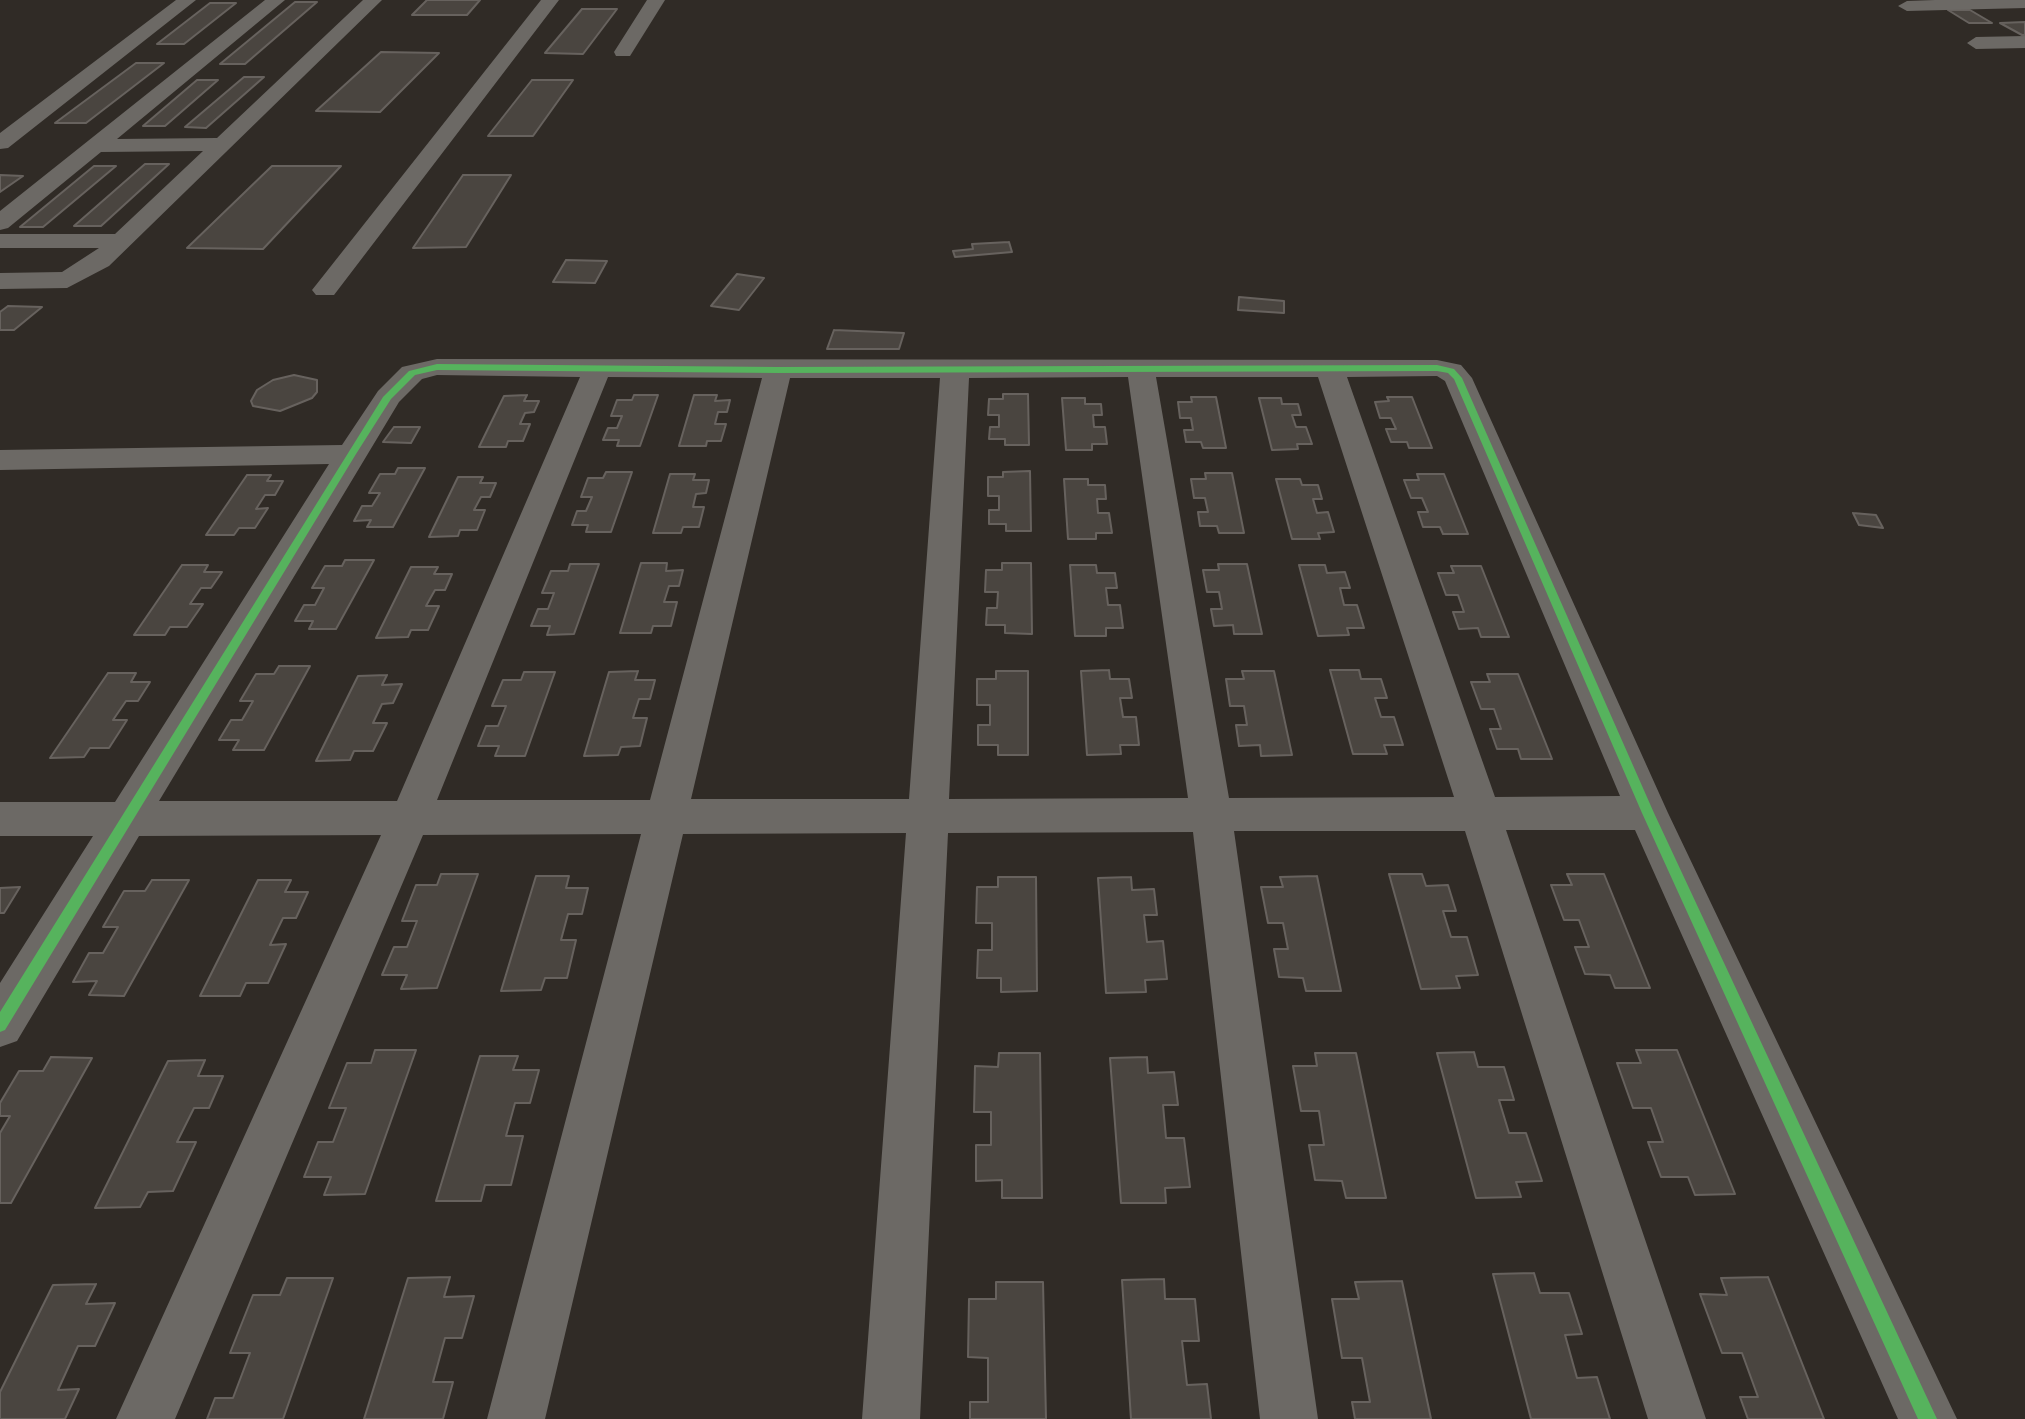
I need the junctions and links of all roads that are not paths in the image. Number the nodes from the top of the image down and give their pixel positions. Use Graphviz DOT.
graph roads {
  1 [pos="187,0"];
  2 [pos="276,0"];
  3 [pos="373,0"];
  4 [pos="550,0"];
  5 [pos="656,0"];
  6 [pos="2025,3"];
  7 [pos="1907,6"];
  8 [pos="2025,42"];
  9 [pos="1976,43"];
  10 [pos="623,52"];
  11 [pos="0,143"];
  12 [pos="220,144"];
  13 [pos="96,146"];
  14 [pos="0,223"];
  15 [pos="0,241"];
  16 [pos="122,241"];
  17 [pos="0,281"];
  18 [pos="325,290"];
  19 [pos="598,368"];
  20 [pos="1330,369"];
  21 [pos="778,370"];
  22 [pos="955,370"];
  23 [pos="1141,371"];
  24 [pos="351,454"];
  25 [pos="0,460"];
  26 [pos="1211,812"];
  27 [pos="1480,813"];
  28 [pos="1648,813"];
  29 [pos="929,815"];
  30 [pos="410,817"];
  31 [pos="664,818"];
  32 [pos="0,819"];
  33 [pos="130,819"];
  34 [pos="0,1025"];
  35 [pos="145,1419"];
  36 [pos="516,1419"];
  37 [pos="891,1419"];
  38 [pos="1289,1419"];
  39 [pos="1677,1419"];
  40 [pos="1928,1419"];
  1 -- 11 [label="street"];
  2 -- 13 [label="street"];
  3 -- 12 [label="street"];
  4 -- 18 [label="street"];
  5 -- 10 [label="street"];
  6 -- 7 [label="street"];
  8 -- 9 [label="street"];
  12 -- 13 [label="street"];
  12 -- 16 [label="street"];
  13 -- 14 [label="street"];
  15 -- 16 [label="street"];
  16 -- 17 [label="street"];
  19 -- 21 [label="street"];
  19 -- 24 [label="street"];
  19 -- 30 [label="street"];
  20 -- 23 [label="street"];
  20 -- 27 [label="street"];
  20 -- 28 [label="street"];
  21 -- 22 [label="street"];
  21 -- 31 [label="street"];
  22 -- 23 [label="street"];
  22 -- 29 [label="street"];
  23 -- 26 [label="street"];
  24 -- 25 [label="street"];
  24 -- 33 [label="street"];
  26 -- 27 [label="street"];
  26 -- 29 [label="street"];
  26 -- 38 [label="street"];
  27 -- 28 [label="street"];
  27 -- 39 [label="street"];
  28 -- 40 [label="street"];
  29 -- 31 [label="street"];
  29 -- 37 [label="street"];
  30 -- 31 [label="street"];
  30 -- 33 [label="street"];
  30 -- 35 [label="street"];
  31 -- 36 [label="street"];
  32 -- 33 [label="street"];
  33 -- 34 [label="street"];
}
